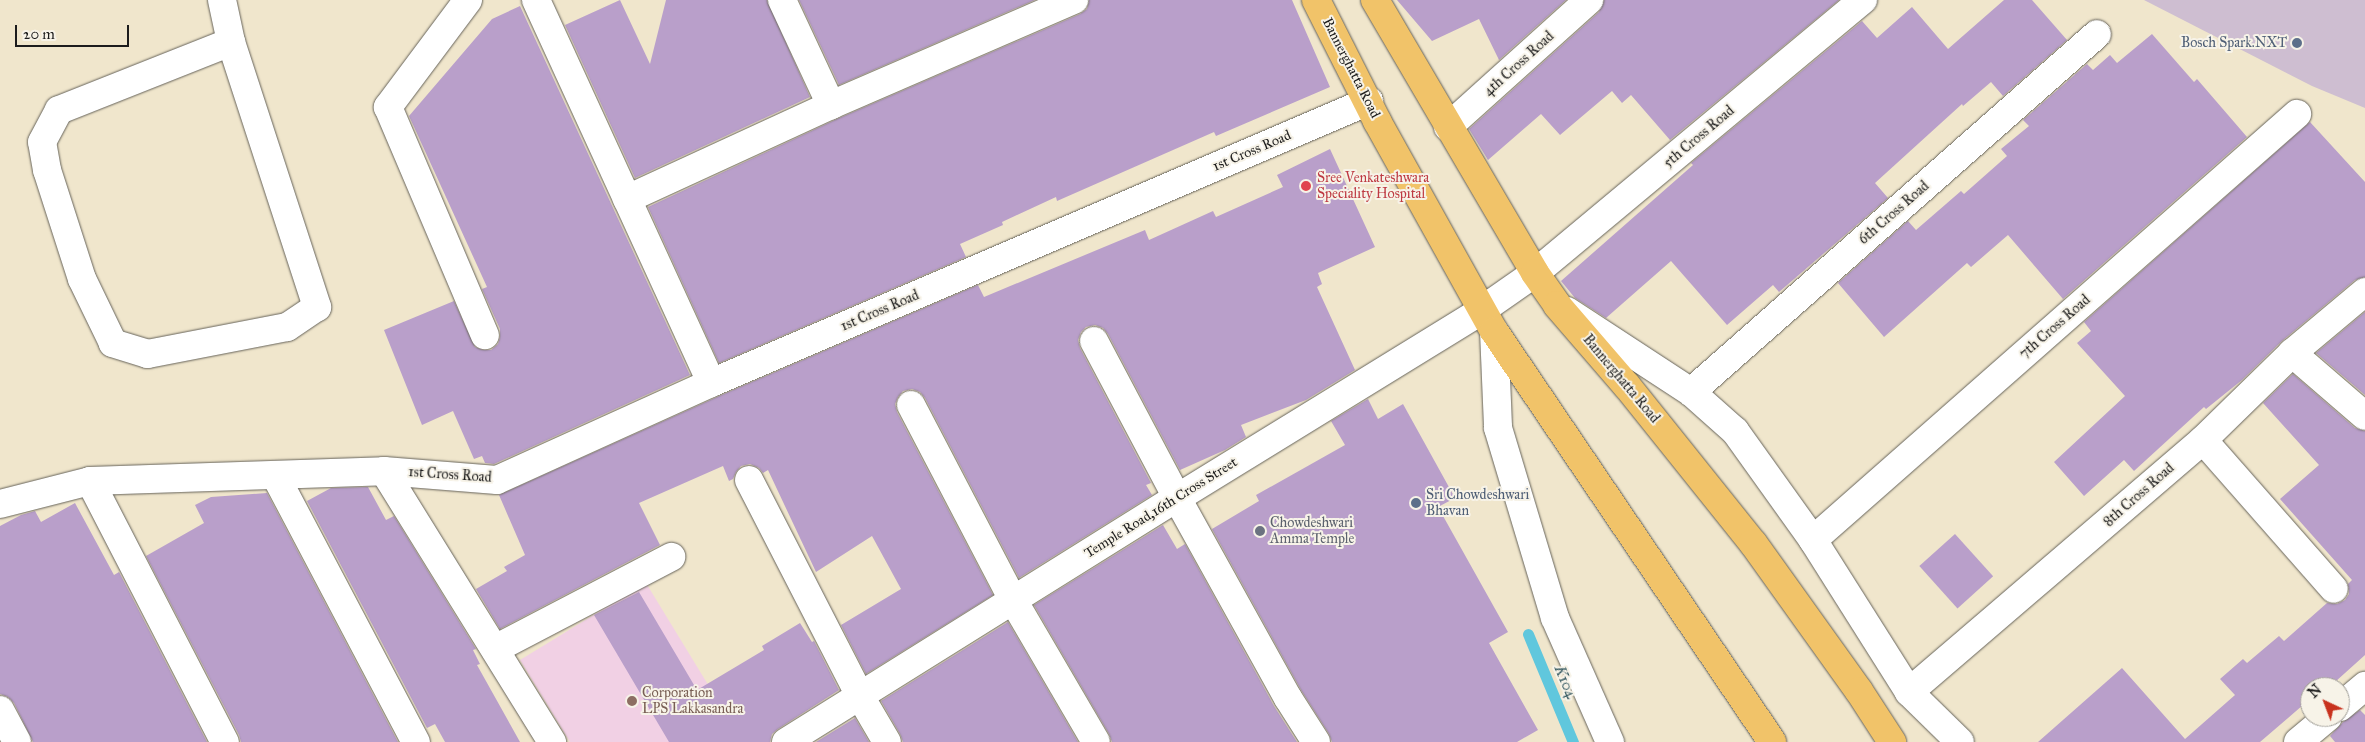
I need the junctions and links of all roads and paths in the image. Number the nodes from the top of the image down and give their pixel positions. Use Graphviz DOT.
graph roads {
  1 [pos="222,0"];
  2 [pos="468,0"];
  3 [pos="536,0"];
  4 [pos="782,0"];
  5 [pos="1074,0"];
  6 [pos="1316,0"];
  7 [pos="1375,0"];
  8 [pos="1589,0"];
  9 [pos="1863,0"];
  10 [pos="2097,34"];
  11 [pos="232,42"];
  12 [pos="1368,101"];
  13 [pos="831,105"];
  14 [pos="2296,114"];
  15 [pos="1448,127"];
  16 [pos="627,200"];
  17 [pos="1535,273"];
  18 [pos="2365,292"];
  19 [pos="1557,305"];
  20 [pos="1488,321"];
  21 [pos="485,336"];
  22 [pos="1094,342"];
  23 [pos="2292,353"];
  24 [pos="711,383"];
  25 [pos="1691,392"];
  26 [pos="911,405"];
  27 [pos="2365,416"];
  28 [pos="2204,440"];
  29 [pos="384,471"];
  30 [pos="275,475"];
  31 [pos="749,480"];
  32 [pos="90,481"];
  33 [pos="1176,498"];
  34 [pos="0,504"];
  35 [pos="1813,540"];
  36 [pos="671,557"];
  37 [pos="2334,589"];
  38 [pos="1013,600"];
  39 [pos="495,649"];
  40 [pos="2365,686"];
  41 [pos="1909,692"];
  42 [pos="860,696"];
  43 [pos="2350,699"];
  44 [pos="0,710"];
  45 [pos="2316,727"];
  46 [pos="17,742"];
  47 [pos="225,742"];
  48 [pos="416,742"];
  49 [pos="552,742"];
  50 [pos="786,742"];
  51 [pos="887,742"];
  52 [pos="1096,742"];
  53 [pos="1316,742"];
  54 [pos="1610,742"];
  55 [pos="1772,742"];
  56 [pos="1892,742"];
  57 [pos="1960,742"];
  58 [pos="2298,742"];
  1 -- 11 [label="street"];
  2 -- 21 [label="street"];
  3 -- 16 [label="street"];
  4 -- 13 [label="street"];
  5 -- 13 [label="street"];
  6 -- 12 [label="main road, Bannerghatta Road"];
  7 -- 15 [label="main road, Bannerghatta Road"];
  8 -- 15 [label="street, 4th Cross Road"];
  9 -- 17 [label="street, 5th Cross Road"];
  10 -- 25 [label="street, 6th Cross Road"];
  11 -- 11 [label="street"];
  12 -- 20 [label="main road, Bannerghatta Road"];
  12 -- 24 [label="street, 1st Cross Road"];
  13 -- 16 [label="street"];
  14 -- 35 [label="street, 7th Cross Road"];
  15 -- 17 [label="main road, Bannerghatta Road"];
  16 -- 24 [label="street"];
  17 -- 19 [label="main road, Bannerghatta Road"];
  17 -- 20 [label="street, Temple Road,16th Cross Street"];
  18 -- 23 [label="street, 8th Cross Road"];
  19 -- 25 [label="street"];
  19 -- 56 [label="main road, Bannerghatta Road"];
  20 -- 33 [label="street, Temple Road,16th Cross Street"];
  20 -- 54 [label="street"];
  20 -- 55 [label="main road, Bannerghatta Road"];
  22 -- 33 [label="street"];
  23 -- 27 [label="street"];
  23 -- 28 [label="street, 8th Cross Road"];
  24 -- 29 [label="street, 1st Cross Road"];
  25 -- 35 [label="street"];
  26 -- 38 [label="street"];
  28 -- 37 [label="street"];
  28 -- 41 [label="street, 8th Cross Road"];
  29 -- 30 [label="street, 1st Cross Road"];
  29 -- 39 [label="street"];
  30 -- 32 [label="street, 1st Cross Road"];
  30 -- 48 [label="street"];
  31 -- 42 [label="street"];
  32 -- 34 [label="street, 1st Cross Road"];
  32 -- 47 [label="street"];
  33 -- 38 [label="street, Temple Road,16th Cross Street"];
  33 -- 53 [label="street"];
  35 -- 41 [label="street"];
  36 -- 39 [label="street"];
  38 -- 42 [label="street, Temple Road,16th Cross Street"];
  38 -- 52 [label="street"];
  39 -- 49 [label="street"];
  40 -- 43 [label="street"];
  41 -- 57 [label="street"];
  42 -- 50 [label="street, Temple Road,16th Cross Street"];
  42 -- 51 [label="street"];
  44 -- 46 [label="street"];
  45 -- 58 [label="street"];
}
